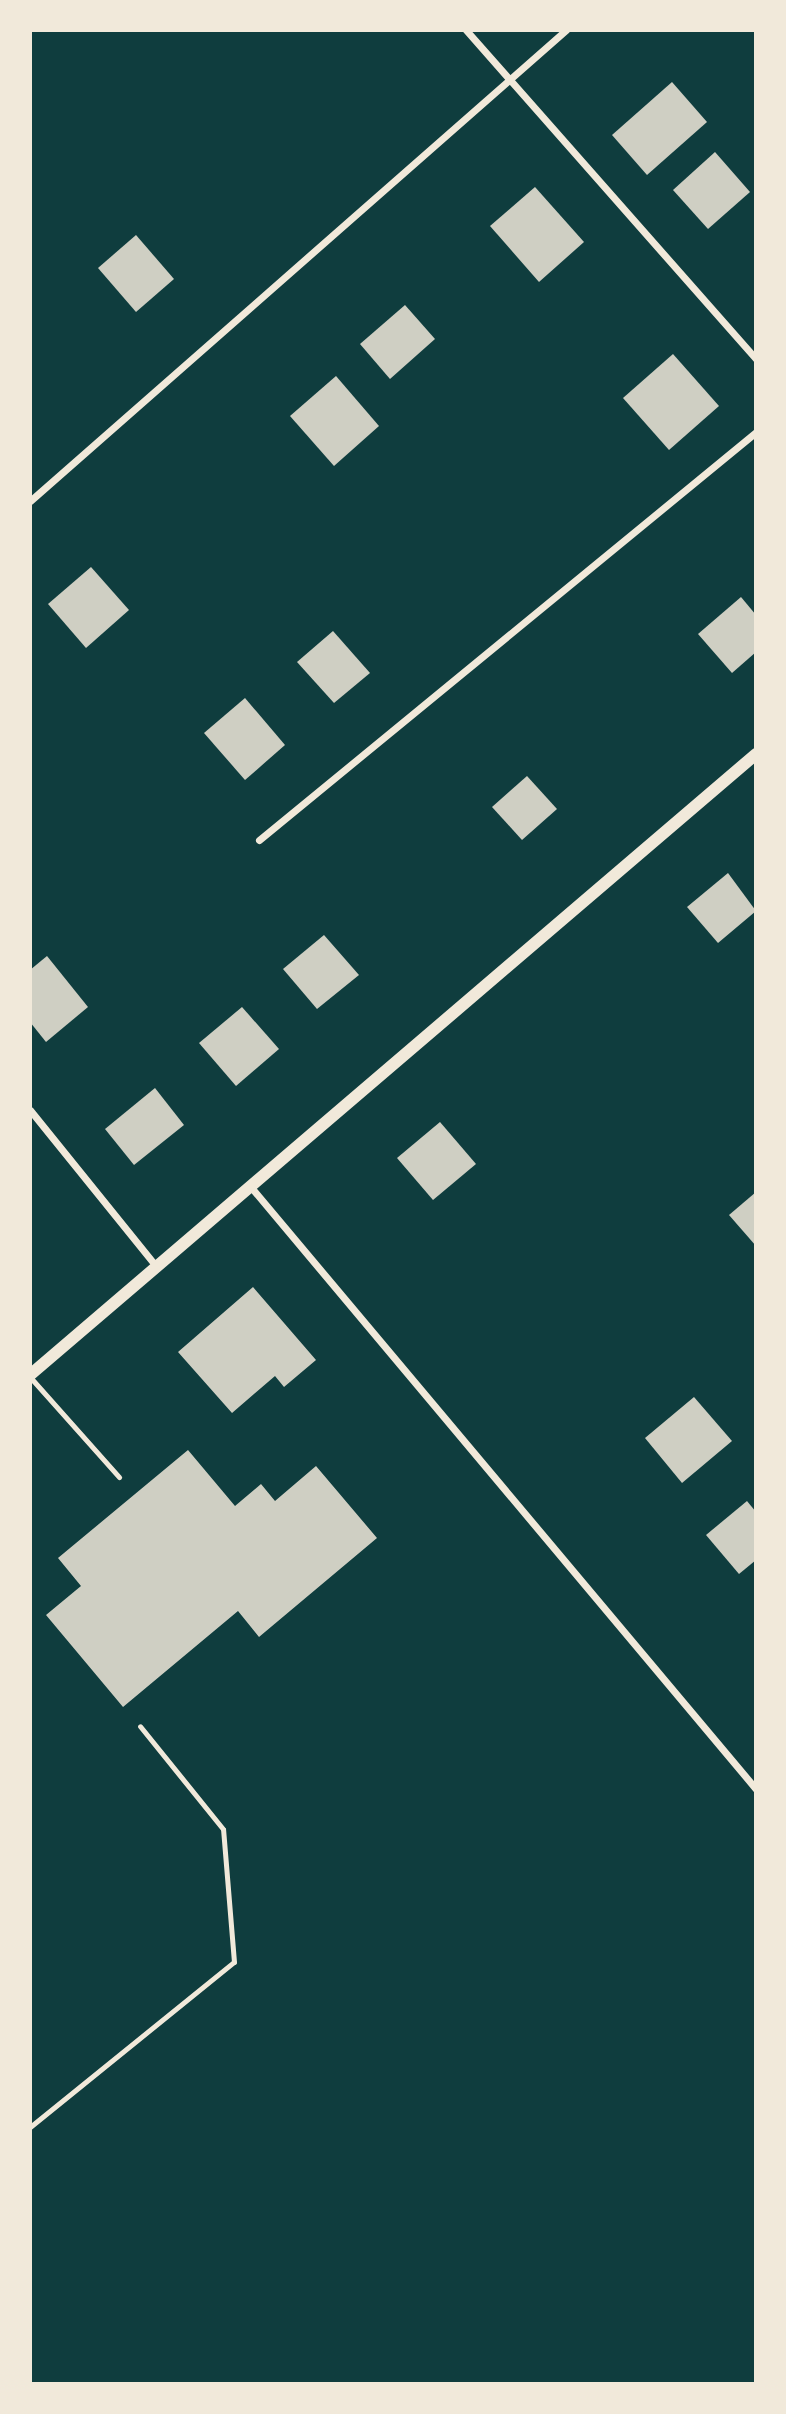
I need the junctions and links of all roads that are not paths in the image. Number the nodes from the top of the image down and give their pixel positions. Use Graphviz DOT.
graph roads {
  1 [pos="466,30"];
  2 [pos="566,30"];
  3 [pos="513,78"];
  4 [pos="756,359"];
  5 [pos="756,432"];
  6 [pos="30,501"];
  7 [pos="756,754"];
  8 [pos="259,840"];
  9 [pos="30,1110"];
  10 [pos="250,1186"];
  11 [pos="156,1266"];
  12 [pos="30,1376"];
  13 [pos="119,1477"];
  14 [pos="140,1726"];
  15 [pos="756,1789"];
  16 [pos="30,2127"];
  1 -- 3 [label="street"];
  2 -- 3 [label="street"];
  3 -- 4 [label="street"];
  3 -- 6 [label="street"];
  5 -- 8 [label="street"];
  7 -- 10 [label="street"];
  9 -- 11 [label="street"];
  10 -- 11 [label="street"];
  10 -- 15 [label="street"];
  11 -- 12 [label="street"];
  12 -- 13 [label="lane"];
  14 -- 16 [label="lane"];
}
